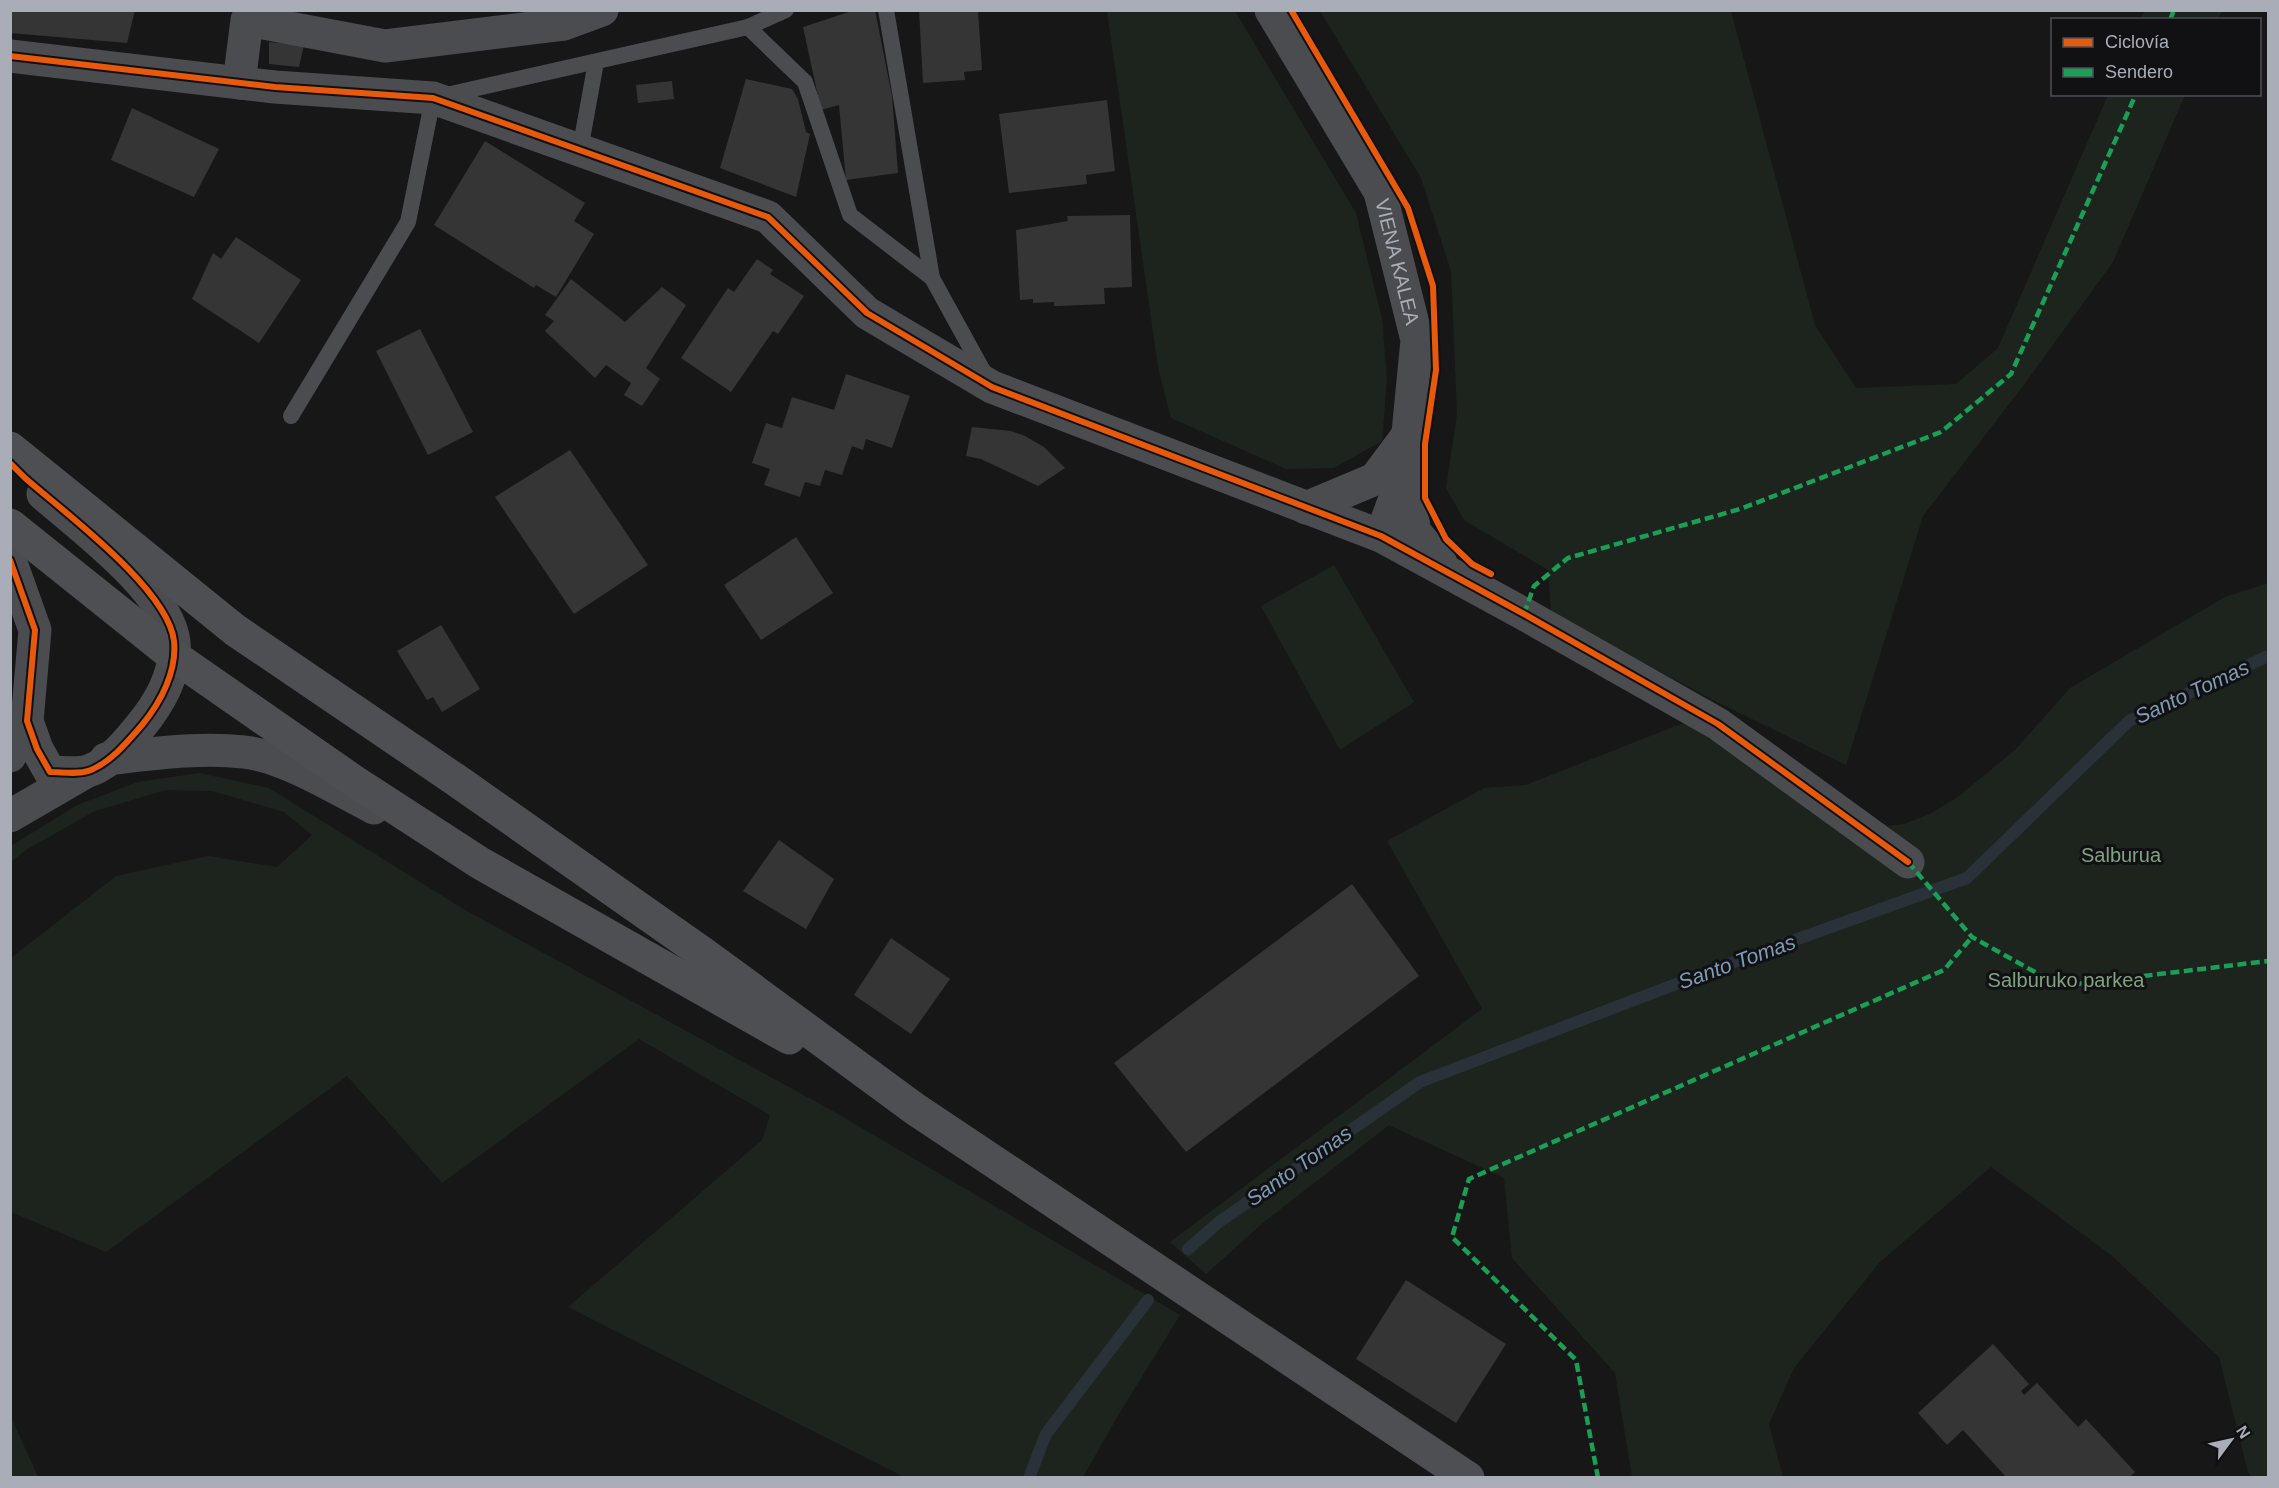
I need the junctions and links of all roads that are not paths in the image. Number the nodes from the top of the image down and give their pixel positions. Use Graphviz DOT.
graph roads {
  1 [pos="602,10"];
  2 [pos="786,10"];
  3 [pos="886,10"];
  4 [pos="1271,10"];
  5 [pos="748,27"];
  6 [pos="10,56"];
  7 [pos="596,62"];
  8 [pos="239,83"];
  9 [pos="433,98"];
  10 [pos="580,150"];
  11 [pos="932,278"];
  12 [pos="992,387"];
  13 [pos="291,416"];
  14 [pos="1408,434"];
  15 [pos="10,448"];
  16 [pos="10,463"];
  17 [pos="1404,474"];
  18 [pos="1306,508"];
  19 [pos="10,525"];
  20 [pos="1381,536"];
  21 [pos="10,560"];
  22 [pos="1450,574"];
  23 [pos="175,657"];
  24 [pos="27,722"];
  25 [pos="10,756"];
  26 [pos="99,764"];
  27 [pos="10,816"];
  28 [pos="1908,862"];
  29 [pos="480,863"];
  30 [pos="915,1109"];
  31 [pos="1468,1478"];
  1 -- 8 [label="street"];
  2 -- 5 [label="lane"];
  3 -- 11 [label="lane"];
  4 -- 14 [label="street, VIENA KALEA"];
  5 -- 7 [label="lane"];
  5 -- 11 [label="lane"];
  6 -- 8 [label="street"];
  7 -- 9 [label="lane"];
  7 -- 10 [label="lane"];
  8 -- 9 [label="street"];
  9 -- 10 [label="street"];
  9 -- 13 [label="lane"];
  10 -- 12 [label="street"];
  11 -- 12 [label="lane"];
  12 -- 18 [label="street"];
  14 -- 17 [label="street, VIENA KALEA"];
  14 -- 18 [label="street"];
  15 -- 30 [label="main road"];
  16 -- 23 [label="street"];
  17 -- 20 [label="street, VIENA KALEA"];
  17 -- 22 [label="street"];
  18 -- 20 [label="street"];
  19 -- 23 [label="main road"];
  20 -- 22 [label="street"];
  21 -- 24 [label="street"];
  22 -- 28 [label="street"];
  23 -- 26 [label="street"];
  23 -- 29 [label="main road"];
  24 -- 25 [label="street"];
  24 -- 26 [label="street"];
  26 -- 27 [label="street"];
  26 -- 29 [label="street"];
  29 -- 30 [label="main road"];
  30 -- 31 [label="main road"];
}
